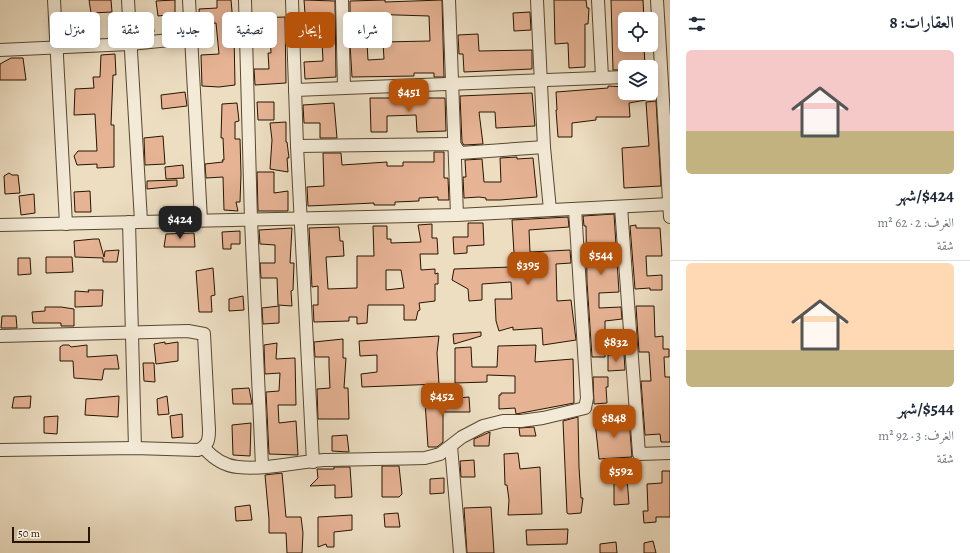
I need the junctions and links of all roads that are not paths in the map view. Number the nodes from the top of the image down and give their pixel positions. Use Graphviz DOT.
graph roads {
  1 [pos="54,0"];
  2 [pos="128,0"];
  3 [pos="189,0"];
  4 [pos="245,0"];
  5 [pos="292,0"];
  6 [pos="342,0"];
  7 [pos="449,0"];
  8 [pos="537,0"];
  9 [pos="598,0"];
  10 [pos="657,0"];
  11 [pos="54,12"];
  12 [pos="129,12"];
  13 [pos="189,12"];
  14 [pos="56,48"];
  15 [pos="130,48"];
  16 [pos="191,48"];
  17 [pos="0,50"];
  18 [pos="602,77"];
  19 [pos="618,77"];
  20 [pos="661,77"];
  21 [pos="540,80"];
  22 [pos="452,84"];
  23 [pos="344,88"];
  24 [pos="295,90"];
  25 [pos="454,144"];
  26 [pos="296,146"];
  27 [pos="544,147"];
  28 [pos="668,152"];
  29 [pos="670,204"];
  30 [pos="621,206"];
  31 [pos="575,209"];
  32 [pos="550,210"];
  33 [pos="457,215"];
  34 [pos="670,217"];
  35 [pos="301,218"];
  36 [pos="201,220"];
  37 [pos="250,220"];
  38 [pos="135,222"];
  39 [pos="66,224"];
  40 [pos="0,225"];
  41 [pos="133,334"];
  42 [pos="0,336"];
  43 [pos="452,446"];
  44 [pos="135,448"];
  45 [pos="204,448"];
  46 [pos="0,450"];
  47 [pos="670,452"];
  48 [pos="313,462"];
  49 [pos="262,466"];
  50 [pos="460,553"];
  1 -- 11 [label="street"];
  2 -- 12 [label="street"];
  3 -- 13 [label="street"];
  4 -- 37 [label="street"];
  5 -- 24 [label="street"];
  6 -- 23 [label="street"];
  7 -- 22 [label="street"];
  8 -- 21 [label="street"];
  9 -- 18 [label="street"];
  10 -- 20 [label="street"];
  14 -- 17 [label="street"];
  14 -- 39 [label="street"];
  15 -- 38 [label="street"];
  16 -- 36 [label="street"];
  18 -- 19 [label="street"];
  18 -- 21 [label="street"];
  20 -- 28 [label="street"];
  21 -- 22 [label="street"];
  21 -- 27 [label="street"];
  22 -- 23 [label="street"];
  22 -- 25 [label="street"];
  23 -- 24 [label="street"];
  24 -- 26 [label="street"];
  25 -- 26 [label="street"];
  25 -- 27 [label="street"];
  25 -- 33 [label="street"];
  26 -- 35 [label="street"];
  27 -- 32 [label="street"];
  28 -- 29 [label="street"];
  29 -- 30 [label="street"];
  29 -- 34 [label="street"];
  30 -- 31 [label="street"];
  30 -- 47 [label="street"];
  31 -- 32 [label="street"];
  31 -- 43 [label="street"];
  32 -- 33 [label="street"];
  33 -- 35 [label="street"];
  35 -- 37 [label="street"];
  35 -- 48 [label="street"];
  36 -- 37 [label="street"];
  36 -- 38 [label="street"];
  37 -- 49 [label="street"];
  38 -- 39 [label="street"];
  38 -- 41 [label="street"];
  39 -- 40 [label="street"];
  41 -- 42 [label="street"];
  41 -- 44 [label="street"];
  41 -- 45 [label="street"];
  43 -- 48 [label="street"];
  43 -- 50 [label="street"];
  44 -- 45 [label="street"];
  44 -- 46 [label="street"];
  45 -- 49 [label="street"];
  48 -- 49 [label="street"];
}
